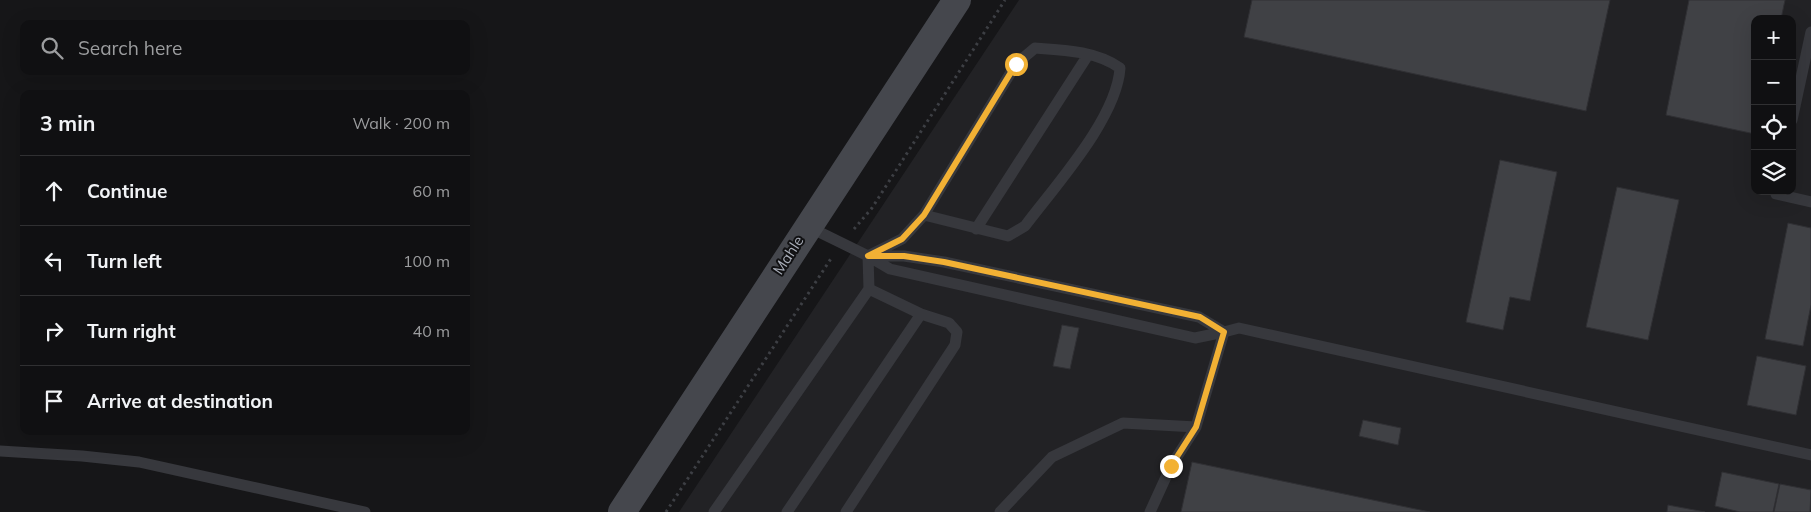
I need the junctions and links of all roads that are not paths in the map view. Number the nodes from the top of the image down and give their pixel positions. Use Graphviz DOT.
graph roads {
  1 [pos="957,0"];
  2 [pos="1811,32"];
  3 [pos="1088,55"];
  4 [pos="1795,105"];
  5 [pos="1780,195"];
  6 [pos="1811,202"];
  7 [pos="924,215"];
  8 [pos="808,226"];
  9 [pos="976,229"];
  10 [pos="868,256"];
  11 [pos="869,289"];
  12 [pos="921,314"];
  13 [pos="1224,332"];
  14 [pos="1196,427"];
  15 [pos="0,451"];
  16 [pos="1811,454"];
  17 [pos="366,512"];
  18 [pos="622,512"];
  19 [pos="714,512"];
  20 [pos="787,512"];
  21 [pos="846,512"];
  22 [pos="1000,512"];
  23 [pos="1150,512"];
  1 -- 8 [label="street, Mahle"];
  2 -- 4 [label="lane"];
  3 -- 7 [label="lane"];
  3 -- 9 [label="lane"];
  3 -- 9 [label="lane"];
  5 -- 6 [label="lane"];
  7 -- 9 [label="lane"];
  7 -- 10 [label="lane"];
  8 -- 10 [label="lane"];
  8 -- 18 [label="street, Mahle"];
  10 -- 11 [label="lane"];
  10 -- 13 [label="lane"];
  10 -- 13 [label="lane"];
  11 -- 12 [label="lane"];
  11 -- 19 [label="lane"];
  12 -- 20 [label="lane"];
  12 -- 21 [label="lane"];
  13 -- 14 [label="lane"];
  13 -- 16 [label="lane"];
  14 -- 22 [label="lane"];
  14 -- 23 [label="lane"];
  15 -- 17 [label="lane"];
}
